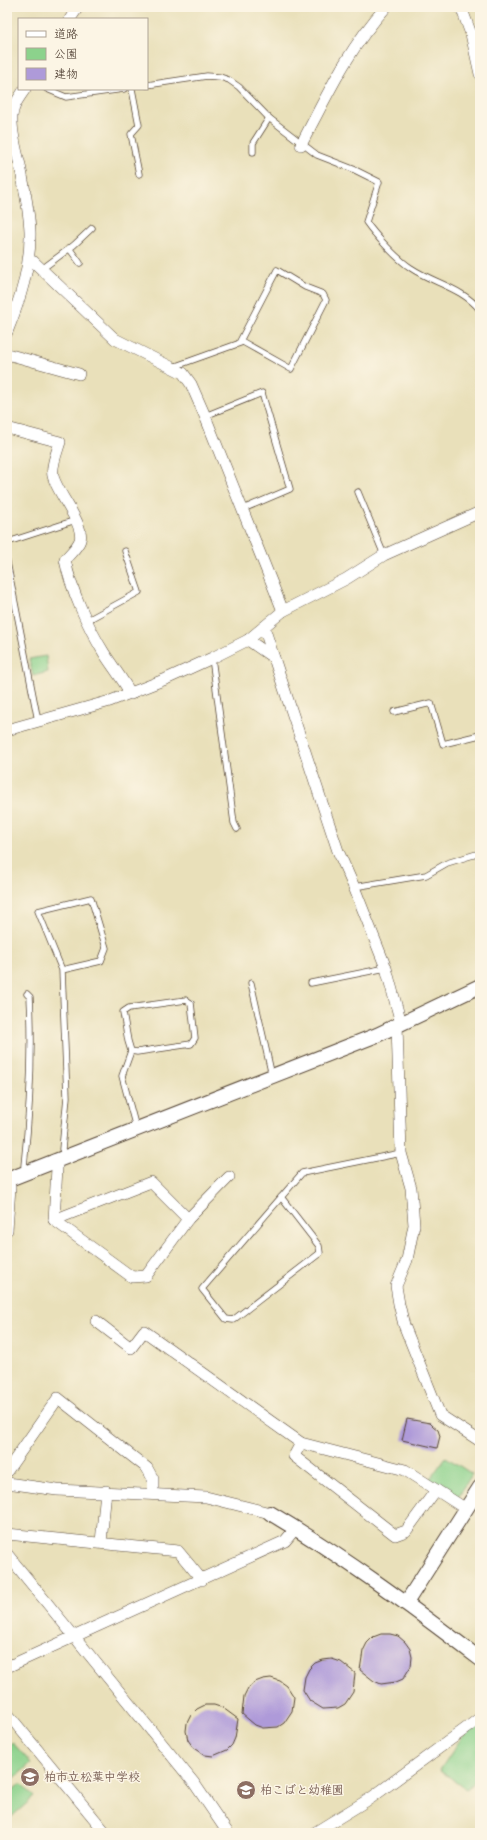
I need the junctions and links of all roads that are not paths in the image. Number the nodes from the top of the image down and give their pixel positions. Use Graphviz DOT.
graph roads {
  1 [pos="78,7"];
  2 [pos="386,7"];
  3 [pos="461,7"];
  4 [pos="71,18"];
  5 [pos="480,74"];
  6 [pos="148,85"];
  7 [pos="24,90"];
  8 [pos="49,90"];
  9 [pos="117,90"];
  10 [pos="132,90"];
  11 [pos="11,103"];
  12 [pos="269,118"];
  13 [pos="301,145"];
  14 [pos="253,152"];
  15 [pos="139,174"];
  16 [pos="92,228"];
  17 [pos="69,248"];
  18 [pos="29,261"];
  19 [pos="80,263"];
  20 [pos="42,269"];
  21 [pos="480,310"];
  22 [pos="7,332"];
  23 [pos="239,343"];
  24 [pos="7,354"];
  25 [pos="172,367"];
  26 [pos="79,374"];
  27 [pos="205,416"];
  28 [pos="7,428"];
  29 [pos="358,492"];
  30 [pos="243,509"];
  31 [pos="480,512"];
  32 [pos="76,520"];
  33 [pos="7,545"];
  34 [pos="125,551"];
  35 [pos="384,555"];
  36 [pos="7,562"];
  37 [pos="283,611"];
  38 [pos="86,620"];
  39 [pos="264,627"];
  40 [pos="248,640"];
  41 [pos="212,658"];
  42 [pos="274,658"];
  43 [pos="131,694"];
  44 [pos="394,712"];
  45 [pos="38,721"];
  46 [pos="7,730"];
  47 [pos="480,736"];
  48 [pos="237,829"];
  49 [pos="480,853"];
  50 [pos="354,887"];
  51 [pos="386,968"];
  52 [pos="62,970"];
  53 [pos="251,983"];
  54 [pos="311,983"];
  55 [pos="480,986"];
  56 [pos="27,994"];
  57 [pos="399,1024"];
  58 [pos="131,1051"];
  59 [pos="272,1076"];
  60 [pos="136,1128"];
  61 [pos="401,1153"];
  62 [pos="59,1158"];
  63 [pos="26,1172"];
  64 [pos="229,1177"];
  65 [pos="7,1180"];
  66 [pos="281,1197"];
  67 [pos="188,1219"];
  68 [pos="54,1220"];
  69 [pos="7,1230"];
  70 [pos="96,1321"];
  71 [pos="480,1441"];
  72 [pos="301,1443"];
  73 [pos="7,1471"];
  74 [pos="7,1482"];
  75 [pos="480,1486"];
  76 [pos="436,1490"];
  77 [pos="106,1491"];
  78 [pos="153,1493"];
  79 [pos="466,1509"];
  80 [pos="270,1513"];
  81 [pos="296,1528"];
  82 [pos="7,1534"];
  83 [pos="101,1542"];
  84 [pos="7,1554"];
  85 [pos="202,1580"];
  86 [pos="406,1603"];
  87 [pos="76,1638"];
  88 [pos="480,1659"];
  89 [pos="7,1667"];
  90 [pos="7,1713"];
  91 [pos="480,1718"];
  92 [pos="106,1833"];
  93 [pos="228,1833"];
  94 [pos="314,1833"];
  1 -- 4 [label="street"];
  2 -- 13 [label="street"];
  3 -- 5 [label="street"];
  6 -- 12 [label="lane"];
  7 -- 11 [label="street"];
  8 -- 9 [label="lane"];
  10 -- 15 [label="lane"];
  11 -- 18 [label="street"];
  12 -- 13 [label="lane"];
  12 -- 14 [label="lane"];
  13 -- 21 [label="lane"];
  16 -- 17 [label="lane"];
  17 -- 19 [label="lane"];
  17 -- 20 [label="lane"];
  18 -- 20 [label="street"];
  18 -- 22 [label="street"];
  20 -- 25 [label="street"];
  23 -- 23 [label="lane"];
  23 -- 25 [label="lane"];
  24 -- 26 [label="street"];
  25 -- 27 [label="street"];
  27 -- 30 [label="street"];
  27 -- 30 [label="lane"];
  28 -- 32 [label="street"];
  29 -- 35 [label="lane"];
  30 -- 37 [label="street"];
  31 -- 35 [label="street"];
  32 -- 33 [label="lane"];
  32 -- 38 [label="street"];
  34 -- 38 [label="lane"];
  35 -- 37 [label="street"];
  36 -- 45 [label="lane"];
  37 -- 39 [label="street"];
  38 -- 43 [label="street"];
  39 -- 40 [label="street"];
  39 -- 42 [label="street"];
  40 -- 41 [label="street"];
  40 -- 42 [label="street"];
  41 -- 43 [label="street"];
  41 -- 48 [label="lane"];
  42 -- 50 [label="street"];
  43 -- 45 [label="street"];
  44 -- 47 [label="lane"];
  45 -- 46 [label="street"];
  49 -- 50 [label="lane"];
  50 -- 51 [label="street"];
  51 -- 54 [label="lane"];
  51 -- 57 [label="street"];
  52 -- 52 [label="lane"];
  52 -- 62 [label="lane"];
  53 -- 59 [label="lane"];
  55 -- 57 [label="street"];
  56 -- 63 [label="lane"];
  57 -- 59 [label="street"];
  57 -- 61 [label="street"];
  58 -- 58 [label="lane"];
  58 -- 60 [label="lane"];
  59 -- 60 [label="street"];
  60 -- 62 [label="street"];
  61 -- 66 [label="lane"];
  61 -- 71 [label="street"];
  62 -- 63 [label="street"];
  62 -- 68 [label="street"];
  63 -- 65 [label="street"];
  64 -- 67 [label="street"];
  65 -- 69 [label="street"];
  66 -- 66 [label="lane"];
  67 -- 68 [label="street"];
  67 -- 68 [label="street"];
  70 -- 72 [label="street"];
  72 -- 76 [label="street"];
  72 -- 76 [label="street"];
  73 -- 78 [label="street"];
  74 -- 77 [label="street"];
  75 -- 79 [label="street"];
  76 -- 79 [label="street"];
  77 -- 78 [label="street"];
  77 -- 83 [label="street"];
  78 -- 80 [label="street"];
  79 -- 86 [label="street"];
  80 -- 81 [label="street"];
  81 -- 85 [label="street"];
  81 -- 86 [label="street"];
  82 -- 83 [label="street"];
  83 -- 85 [label="street"];
  84 -- 87 [label="street"];
  85 -- 87 [label="street"];
  86 -- 88 [label="street"];
  87 -- 89 [label="street"];
  87 -- 93 [label="street"];
  90 -- 92 [label="street"];
  91 -- 94 [label="street"];
}
